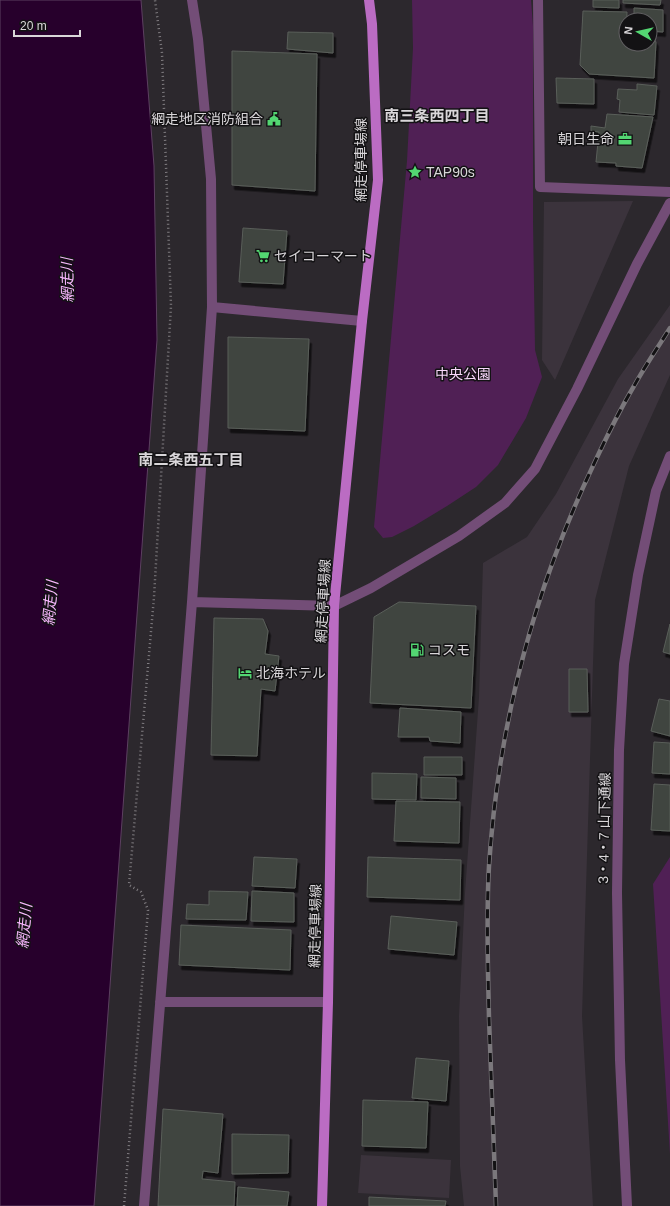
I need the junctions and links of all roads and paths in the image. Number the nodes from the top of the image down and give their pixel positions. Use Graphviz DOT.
graph roads {
  1 [pos="155,0"];
  2 [pos="192,0"];
  3 [pos="369,0"];
  4 [pos="538,0"];
  5 [pos="670,192"];
  6 [pos="670,203"];
  7 [pos="212,307"];
  8 [pos="362,321"];
  9 [pos="670,456"];
  10 [pos="192,602"];
  11 [pos="334,606"];
  12 [pos="160,1002"];
  13 [pos="328,1002"];
  14 [pos="124,1206"];
  15 [pos="144,1206"];
  16 [pos="322,1206"];
  17 [pos="627,1206"];
  1 -- 14 [label="path"];
  2 -- 7 [label="street"];
  3 -- 8 [label="main road, 網走停車場線"];
  4 -- 5 [label="street"];
  6 -- 11 [label="street"];
  7 -- 8 [label="street"];
  7 -- 10 [label="street"];
  8 -- 11 [label="main road, 網走停車場線"];
  9 -- 17 [label="street, 3・4・7 山下通線"];
  10 -- 11 [label="street"];
  10 -- 12 [label="street"];
  11 -- 13 [label="main road, 網走停車場線"];
  12 -- 13 [label="street"];
  12 -- 15 [label="street"];
  13 -- 16 [label="main road, 網走停車場線"];
}
